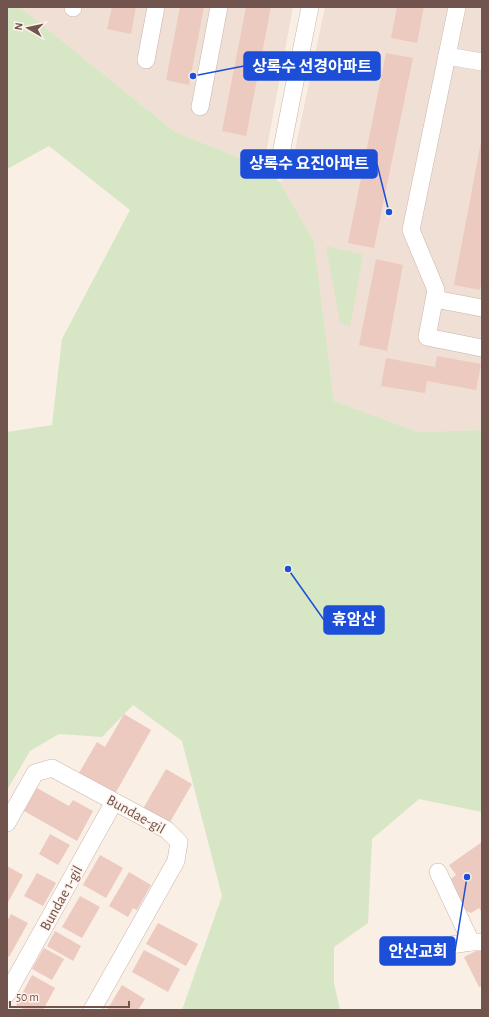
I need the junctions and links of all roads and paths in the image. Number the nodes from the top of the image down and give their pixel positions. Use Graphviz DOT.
graph roads {
  1 [pos="156,7"];
  2 [pos="219,7"];
  3 [pos="310,7"];
  4 [pos="458,7"];
  5 [pos="447,56"];
  6 [pos="146,60"];
  7 [pos="482,62"];
  8 [pos="200,107"];
  9 [pos="280,159"];
  10 [pos="434,299"];
  11 [pos="482,308"];
  12 [pos="482,348"];
  13 [pos="114,802"];
  14 [pos="7,823"];
  15 [pos="438,872"];
  16 [pos="477,942"];
  17 [pos="437,947"];
  18 [pos="7,994"];
  19 [pos="92,1010"];
  1 -- 6 [label="street"];
  2 -- 8 [label="street"];
  3 -- 9 [label="street"];
  4 -- 5 [label="street"];
  5 -- 7 [label="street"];
  5 -- 10 [label="street"];
  10 -- 11 [label="street"];
  10 -- 12 [label="street"];
  13 -- 14 [label="street, Bundae-gil"];
  13 -- 18 [label="street, Bundae 1-gil"];
  13 -- 19 [label="street, Bundae-gil"];
  15 -- 16 [label="street"];
  16 -- 17 [label="street"];
}
